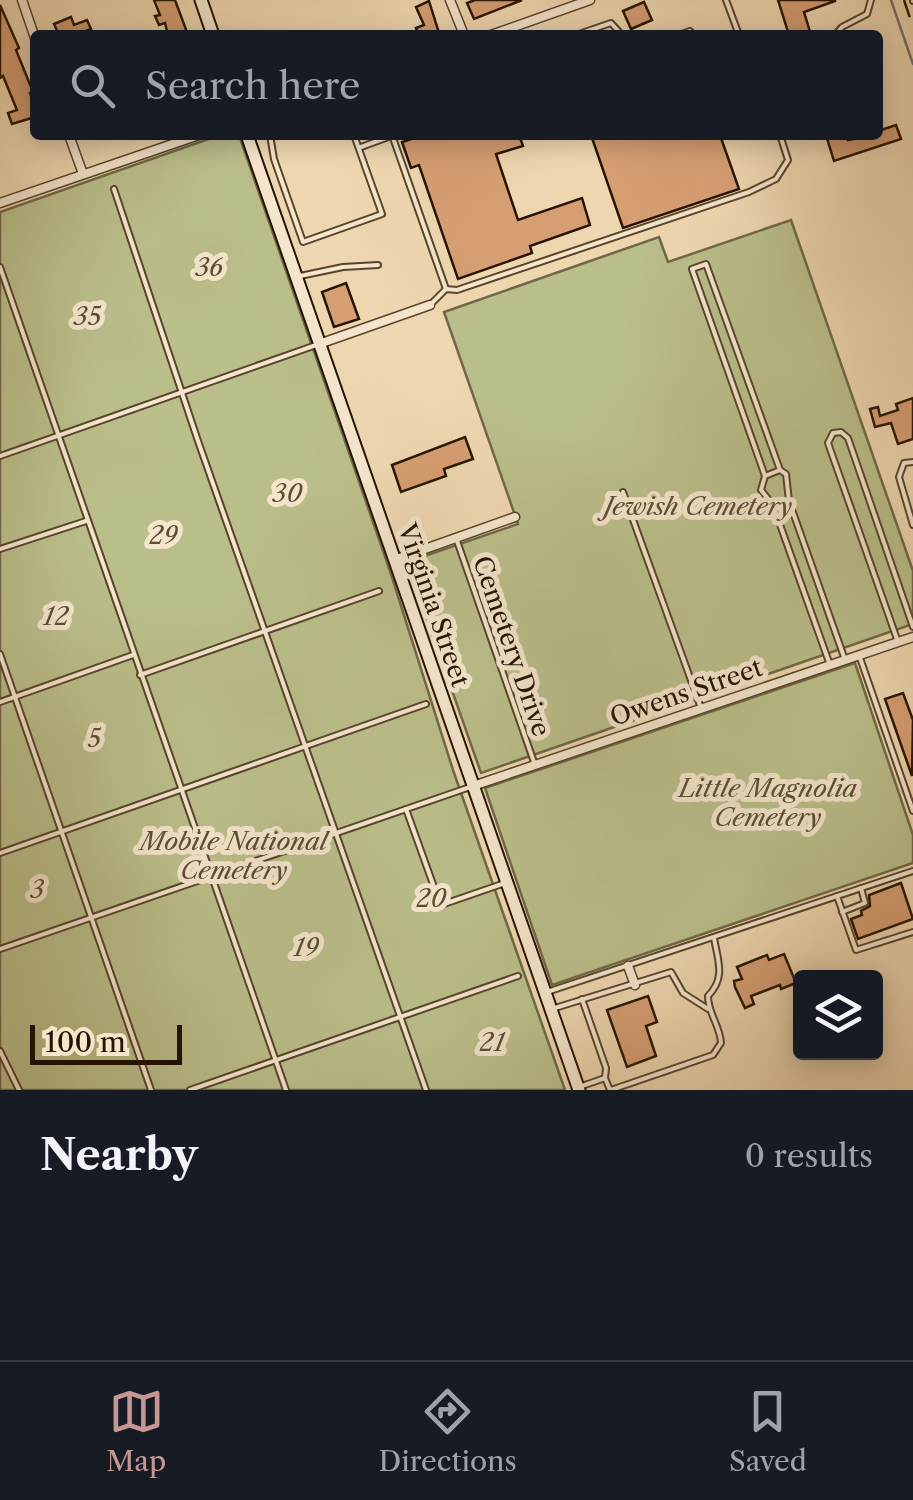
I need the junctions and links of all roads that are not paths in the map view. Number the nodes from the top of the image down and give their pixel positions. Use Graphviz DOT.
graph roads {
  1 [pos="22,0"];
  2 [pos="201,0"];
  3 [pos="450,0"];
  4 [pos="590,0"];
  5 [pos="726,0"];
  6 [pos="871,0"];
  7 [pos="32,30"];
  8 [pos="211,30"];
  9 [pos="462,30"];
  10 [pos="505,30"];
  11 [pos="591,30"];
  12 [pos="617,30"];
  13 [pos="737,30"];
  14 [pos="839,30"];
  15 [pos="71,140"];
  16 [pos="184,140"];
  17 [pos="249,140"];
  18 [pos="271,140"];
  19 [pos="356,140"];
  20 [pos="378,140"];
  21 [pos="394,140"];
  22 [pos="782,140"];
  23 [pos="359,147"];
  24 [pos="83,174"];
  25 [pos="114,190"];
  26 [pos="0,203"];
  27 [pos="378,266"];
  28 [pos="0,268"];
  29 [pos="296,277"];
  30 [pos="446,289"];
  31 [pos="430,305"];
  32 [pos="319,344"];
  33 [pos="183,392"];
  34 [pos="58,436"];
  35 [pos="0,456"];
  36 [pos="913,462"];
  37 [pos="780,470"];
  38 [pos="765,476"];
  39 [pos="623,492"];
  40 [pos="514,517"];
  41 [pos="86,520"];
  42 [pos="913,525"];
  43 [pos="456,538"];
  44 [pos="0,550"];
  45 [pos="394,560"];
  46 [pos="379,591"];
  47 [pos="913,627"];
  48 [pos="266,630"];
  49 [pos="913,636"];
  50 [pos="898,642"];
  51 [pos="0,654"];
  52 [pos="133,655"];
  53 [pos="859,655"];
  54 [pos="845,660"];
  55 [pos="830,664"];
  56 [pos="140,675"];
  57 [pos="15,696"];
  58 [pos="0,702"];
  59 [pos="426,704"];
  60 [pos="701,708"];
  61 [pos="306,746"];
  62 [pos="535,765"];
  63 [pos="472,786"];
  64 [pos="181,790"];
  65 [pos="406,809"];
  66 [pos="913,811"];
  67 [pos="62,831"];
  68 [pos="337,833"];
  69 [pos="0,853"];
  70 [pos="913,871"];
  71 [pos="211,875"];
  72 [pos="506,882"];
  73 [pos="861,888"];
  74 [pos="838,896"];
  75 [pos="842,912"];
  76 [pos="92,916"];
  77 [pos="913,932"];
  78 [pos="714,937"];
  79 [pos="0,949"];
  80 [pos="628,966"];
  81 [pos="518,976"];
  82 [pos="635,984"];
  83 [pos="545,992"];
  84 [pos="582,999"];
  85 [pos="551,1009"];
  86 [pos="708,1009"];
  87 [pos="400,1017"];
  88 [pos="0,1050"];
  89 [pos="276,1060"];
  90 [pos="605,1078"];
  91 [pos="578,1089"];
  92 [pos="20,1090"];
  93 [pos="151,1090"];
  94 [pos="190,1090"];
  95 [pos="286,1090"];
  96 [pos="426,1090"];
  97 [pos="610,1090"];
  1 -- 7 [label="street"];
  2 -- 8 [label="street"];
  3 -- 9 [label="street"];
  4 -- 10 [label="street"];
  5 -- 13 [label="lane"];
  6 -- 14 [label="lane"];
  11 -- 12 [label="lane"];
  15 -- 24 [label="street"];
  16 -- 24 [label="street"];
  17 -- 29 [label="street, Virginia Street"];
  18 -- 23 [label="lane"];
  19 -- 23 [label="lane"];
  20 -- 23 [label="lane"];
  21 -- 30 [label="lane"];
  22 -- 30 [label="lane"];
  24 -- 26 [label="street"];
  25 -- 33 [label="lane"];
  27 -- 29 [label="lane"];
  28 -- 34 [label="lane"];
  29 -- 32 [label="street, Virginia Street"];
  30 -- 31 [label="lane"];
  31 -- 32 [label="street"];
  32 -- 33 [label="lane"];
  32 -- 45 [label="street, Virginia Street"];
  33 -- 34 [label="lane"];
  33 -- 48 [label="lane"];
  34 -- 35 [label="lane"];
  34 -- 41 [label="lane"];
  36 -- 42 [label="lane"];
  37 -- 38 [label="lane"];
  37 -- 38 [label="lane"];
  37 -- 54 [label="lane"];
  38 -- 55 [label="lane"];
  39 -- 60 [label="lane"];
  40 -- 43 [label="street"];
  41 -- 44 [label="lane"];
  41 -- 52 [label="lane"];
  43 -- 45 [label="street"];
  43 -- 62 [label="lane, Cemetery Drive"];
  45 -- 63 [label="street, Virginia Street"];
  46 -- 48 [label="lane"];
  47 -- 50 [label="lane"];
  48 -- 56 [label="lane"];
  48 -- 61 [label="lane"];
  49 -- 50 [label="street, Owens Street"];
  50 -- 53 [label="street, Owens Street"];
  51 -- 57 [label="lane"];
  52 -- 56 [label="lane"];
  52 -- 57 [label="lane"];
  53 -- 54 [label="street, Owens Street"];
  53 -- 66 [label="lane"];
  54 -- 55 [label="street, Owens Street"];
  55 -- 60 [label="street, Owens Street"];
  56 -- 64 [label="lane"];
  57 -- 58 [label="lane"];
  57 -- 67 [label="lane"];
  59 -- 61 [label="lane"];
  60 -- 62 [label="street, Owens Street"];
  61 -- 64 [label="lane"];
  61 -- 68 [label="lane"];
  62 -- 63 [label="street, Owens Street"];
  63 -- 65 [label="lane"];
  63 -- 72 [label="street, Virginia Street"];
  64 -- 67 [label="lane"];
  64 -- 71 [label="lane"];
  65 -- 68 [label="lane"];
  65 -- 72 [label="lane"];
  67 -- 69 [label="lane"];
  67 -- 76 [label="lane"];
  68 -- 71 [label="lane"];
  68 -- 87 [label="lane"];
  70 -- 73 [label="lane"];
  71 -- 76 [label="lane"];
  71 -- 89 [label="lane"];
  72 -- 83 [label="street, Virginia Street"];
  73 -- 74 [label="lane"];
  73 -- 75 [label="lane"];
  74 -- 75 [label="lane"];
  74 -- 78 [label="lane"];
  75 -- 77 [label="lane"];
  76 -- 79 [label="lane"];
  76 -- 93 [label="lane"];
  78 -- 80 [label="lane"];
  78 -- 86 [label="lane"];
  80 -- 82 [label="street"];
  80 -- 83 [label="lane"];
  81 -- 87 [label="lane"];
  82 -- 84 [label="lane"];
  82 -- 86 [label="lane"];
  83 -- 85 [label="street, Virginia Street"];
  84 -- 85 [label="lane"];
  84 -- 90 [label="lane"];
  85 -- 91 [label="street, Virginia Street"];
  86 -- 97 [label="lane"];
  87 -- 89 [label="lane"];
  87 -- 96 [label="lane"];
  88 -- 92 [label="lane"];
  89 -- 94 [label="lane"];
  89 -- 95 [label="lane"];
  90 -- 91 [label="lane"];
  90 -- 97 [label="lane"];
}
